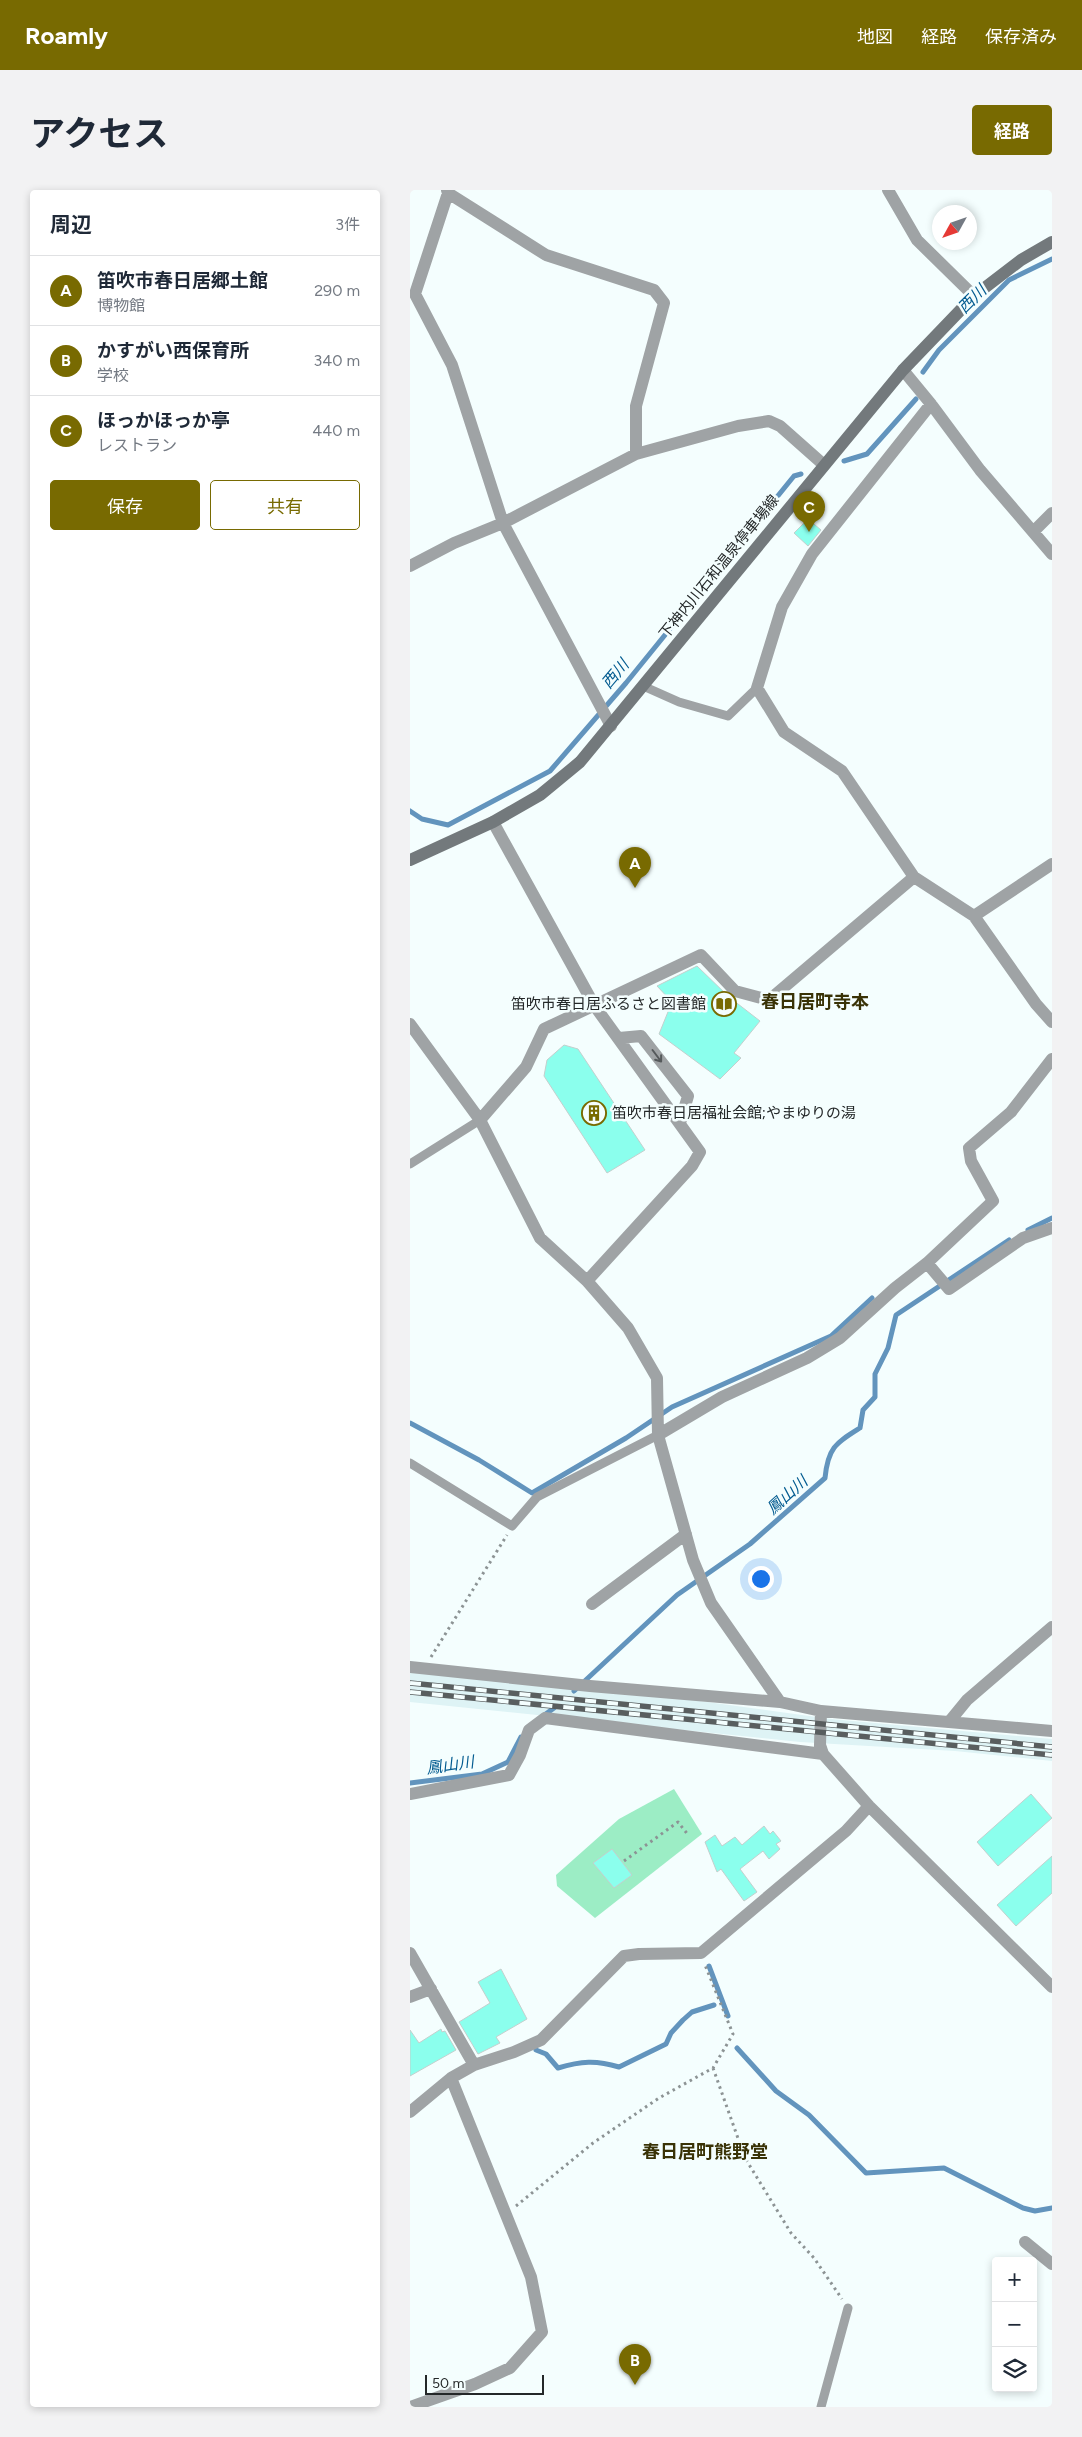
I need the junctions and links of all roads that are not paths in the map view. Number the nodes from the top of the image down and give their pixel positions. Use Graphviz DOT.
graph roads {
  1 [pos="888,190"];
  2 [pos="448,191"];
  3 [pos="1052,242"];
  4 [pos="412,292"];
  5 [pos="974,296"];
  6 [pos="903,370"];
  7 [pos="932,404"];
  8 [pos="636,454"];
  9 [pos="824,465"];
  10 [pos="1052,513"];
  11 [pos="503,523"];
  12 [pos="1033,532"];
  13 [pos="1052,554"];
  14 [pos="410,566"];
  15 [pos="643,686"];
  16 [pos="757,688"];
  17 [pos="610,723"];
  18 [pos="493,822"];
  19 [pos="410,860"];
  20 [pos="1052,864"];
  21 [pos="914,876"];
  22 [pos="974,916"];
  23 [pos="594,1005"];
  24 [pos="1052,1022"];
  25 [pos="410,1024"];
  26 [pos="619,1038"];
  27 [pos="1052,1059"];
  28 [pos="480,1120"];
  29 [pos="680,1123"];
  30 [pos="410,1164"];
  31 [pos="1052,1228"];
  32 [pos="930,1267"];
  33 [pos="587,1281"];
  34 [pos="658,1435"];
  35 [pos="410,1463"];
  36 [pos="686,1534"];
  37 [pos="592,1604"];
  38 [pos="1052,1627"];
  39 [pos="410,1667"];
  40 [pos="780,1702"];
  41 [pos="821,1711"];
  42 [pos="949,1722"];
  43 [pos="1052,1731"];
  44 [pos="821,1749"];
  45 [pos="410,1794"];
  46 [pos="869,1806"];
  47 [pos="410,1953"];
  48 [pos="1052,1987"];
  49 [pos="431,1989"];
  50 [pos="410,1997"];
  51 [pos="474,2065"];
  52 [pos="451,2078"];
  53 [pos="410,2112"];
  54 [pos="1025,2242"];
  55 [pos="1052,2264"];
  56 [pos="848,2308"];
  57 [pos="410,2407"];
  58 [pos="821,2407"];
  1 -- 5 [label="street"];
  2 -- 4 [label="street"];
  2 -- 8 [label="street"];
  3 -- 5 [label="main road, 下神内川石和温泉停車場線"];
  4 -- 11 [label="street"];
  5 -- 6 [label="main road, 下神内川石和温泉停車場線"];
  6 -- 7 [label="street"];
  6 -- 9 [label="main road, 下神内川石和温泉停車場線"];
  7 -- 12 [label="street"];
  7 -- 16 [label="street"];
  8 -- 9 [label="street"];
  8 -- 11 [label="street"];
  9 -- 15 [label="main road, 下神内川石和温泉停車場線"];
  10 -- 12 [label="street"];
  11 -- 14 [label="street"];
  11 -- 17 [label="street"];
  12 -- 13 [label="street"];
  15 -- 16 [label="lane"];
  15 -- 17 [label="main road, 下神内川石和温泉停車場線"];
  16 -- 21 [label="street"];
  17 -- 18 [label="main road, 下神内川石和温泉停車場線"];
  18 -- 19 [label="main road, 下神内川石和温泉停車場線"];
  18 -- 23 [label="street"];
  20 -- 22 [label="street"];
  21 -- 22 [label="street"];
  21 -- 23 [label="street"];
  22 -- 24 [label="street"];
  23 -- 26 [label="street"];
  23 -- 28 [label="street"];
  25 -- 28 [label="street"];
  26 -- 29 [label="street"];
  26 -- 29 [label="street, one-way"];
  27 -- 32 [label="street"];
  28 -- 30 [label="lane"];
  28 -- 33 [label="street"];
  29 -- 33 [label="street"];
  31 -- 32 [label="street"];
  32 -- 34 [label="street"];
  33 -- 34 [label="street"];
  34 -- 35 [label="lane"];
  34 -- 36 [label="street"];
  36 -- 37 [label="street"];
  36 -- 40 [label="street"];
  38 -- 42 [label="street"];
  39 -- 40 [label="street"];
  40 -- 41 [label="street"];
  41 -- 42 [label="street"];
  41 -- 44 [label="street"];
  42 -- 43 [label="street"];
  44 -- 45 [label="street"];
  44 -- 46 [label="street"];
  46 -- 48 [label="street"];
  46 -- 51 [label="street"];
  47 -- 49 [label="street"];
  49 -- 50 [label="street"];
  49 -- 51 [label="street"];
  51 -- 52 [label="street"];
  52 -- 53 [label="street"];
  52 -- 57 [label="street"];
  54 -- 55 [label="street"];
  56 -- 58 [label="lane"];
}
